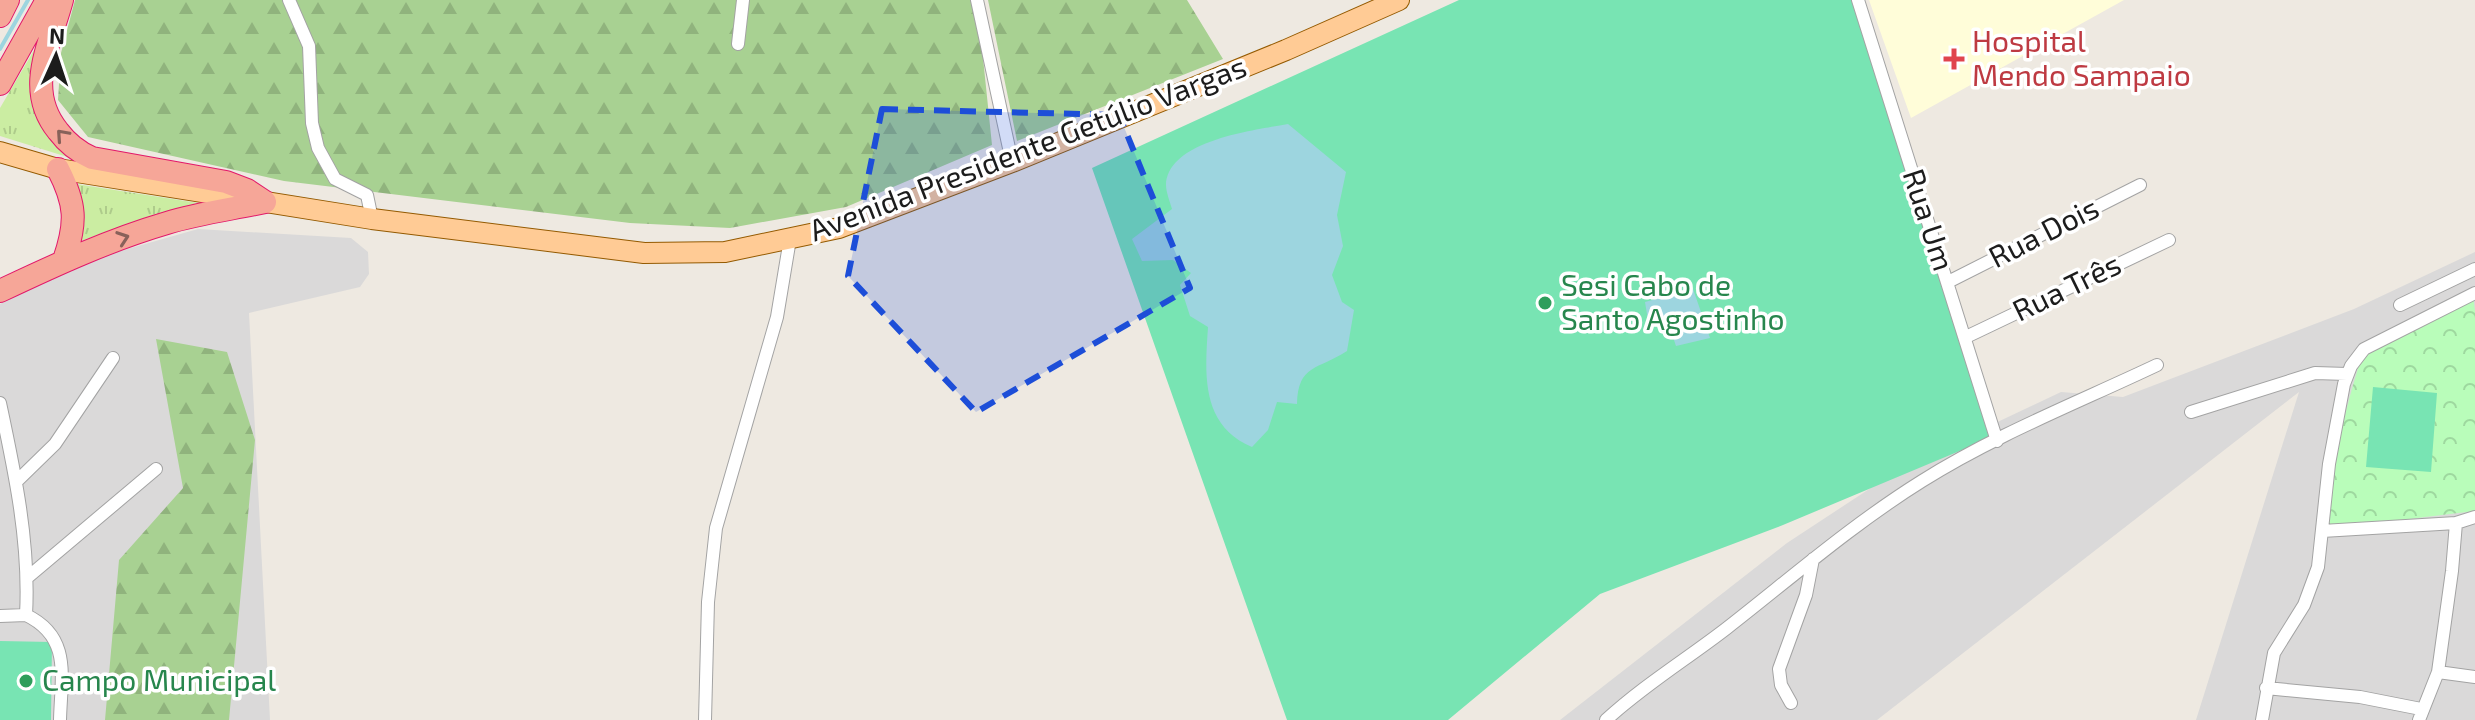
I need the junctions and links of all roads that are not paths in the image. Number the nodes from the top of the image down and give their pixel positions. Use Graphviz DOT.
graph roads {
  1 [pos="8,0"];
  2 [pos="47,0"];
  3 [pos="62,0"];
  4 [pos="289,0"];
  5 [pos="743,0"];
  6 [pos="977,0"];
  7 [pos="1399,0"];
  8 [pos="1858,0"];
  9 [pos="0,16"];
  10 [pos="738,44"];
  11 [pos="0,84"];
  12 [pos="0,152"];
  13 [pos="1012,162"];
  14 [pos="58,169"];
  15 [pos="2140,185"];
  16 [pos="265,202"];
  17 [pos="372,219"];
  18 [pos="790,239"];
  19 [pos="2169,240"];
  20 [pos="64,260"];
  21 [pos="2475,269"];
  22 [pos="1948,282"];
  23 [pos="0,291"];
  24 [pos="2475,293"];
  25 [pos="2400,305"];
  26 [pos="1966,337"];
  27 [pos="113,358"];
  28 [pos="2157,365"];
  29 [pos="2347,374"];
  30 [pos="0,403"];
  31 [pos="2191,412"];
  32 [pos="1997,441"];
  33 [pos="156,469"];
  34 [pos="16,482"];
  35 [pos="2475,517"];
  36 [pos="2456,523"];
  37 [pos="2322,531"];
  38 [pos="1813,559"];
  39 [pos="28,577"];
  40 [pos="26,615"];
  41 [pos="0,616"];
  42 [pos="2438,672"];
  43 [pos="2475,677"];
  44 [pos="2266,688"];
  45 [pos="1791,703"];
  46 [pos="2420,714"];
  47 [pos="60,720"];
  48 [pos="705,720"];
  49 [pos="1606,720"];
  50 [pos="2262,720"];
  1 -- 9 [label="highway"];
  2 -- 11 [label="highway"];
  16 -- 3 [label="highway, one-way"];
  4 -- 17 [label="street"];
  5 -- 10 [label="street"];
  6 -- 13 [label="street"];
  7 -- 13 [label="main road, Avenida Presidente Getúlio Vargas"];
  8 -- 22 [label="street, Rua Um"];
  12 -- 14 [label="main road, Avenida Presidente Getúlio Vargas"];
  13 -- 18 [label="main road, Avenida Presidente Getúlio Vargas"];
  14 -- 16 [label="main road, Avenida Presidente Getúlio Vargas"];
  14 -- 20 [label="highway"];
  15 -- 22 [label="street, Rua Dois"];
  16 -- 17 [label="main road, Avenida Presidente Getúlio Vargas"];
  20 -- 16 [label="highway, one-way"];
  17 -- 18 [label="main road, Avenida Presidente Getúlio Vargas"];
  18 -- 48 [label="street"];
  19 -- 26 [label="street, Rua Três"];
  20 -- 23 [label="highway"];
  21 -- 25 [label="street"];
  22 -- 26 [label="street, Rua Um"];
  24 -- 29 [label="street"];
  26 -- 32 [label="street, Rua Um"];
  27 -- 34 [label="street"];
  28 -- 32 [label="street"];
  29 -- 31 [label="street"];
  29 -- 37 [label="street"];
  30 -- 34 [label="street"];
  32 -- 38 [label="street"];
  33 -- 39 [label="street"];
  34 -- 39 [label="street"];
  35 -- 36 [label="street"];
  36 -- 37 [label="street"];
  36 -- 42 [label="street"];
  37 -- 44 [label="street"];
  38 -- 45 [label="street"];
  38 -- 49 [label="street"];
  39 -- 40 [label="street"];
  40 -- 41 [label="street"];
  40 -- 47 [label="street"];
  42 -- 43 [label="street"];
  42 -- 46 [label="street"];
  44 -- 46 [label="street"];
  44 -- 50 [label="street"];
}
